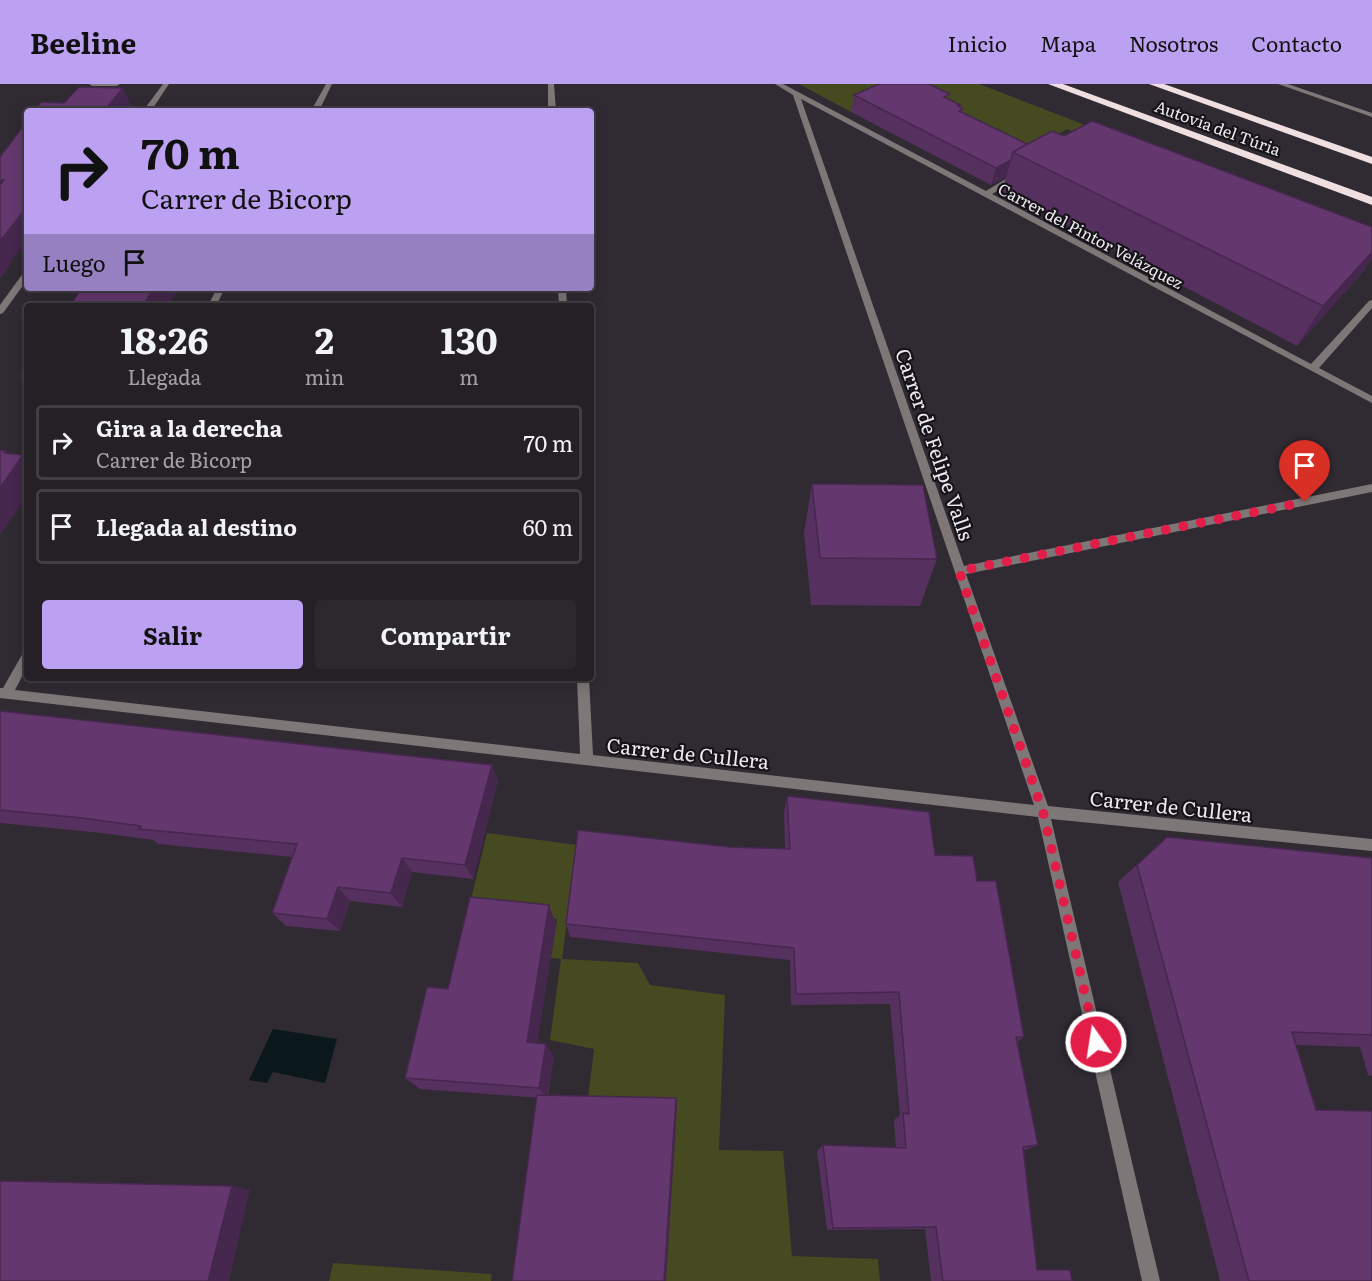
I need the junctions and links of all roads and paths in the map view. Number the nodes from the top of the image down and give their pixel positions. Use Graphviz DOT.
graph roads {
  1 [pos="92,84"];
  2 [pos="117,84"];
  3 [pos="166,84"];
  4 [pos="329,84"];
  5 [pos="551,84"];
  6 [pos="778,84"];
  7 [pos="1053,84"];
  8 [pos="1154,84"];
  9 [pos="1281,84"];
  10 [pos="796,94"];
  11 [pos="149,108"];
  12 [pos="317,108"];
  13 [pos="552,108"];
  14 [pos="1372,115"];
  15 [pos="1372,161"];
  16 [pos="1024,172"];
  17 [pos="985,195"];
  18 [pos="1372,201"];
  19 [pos="24,278"];
  20 [pos="1372,303"];
  21 [pos="0,311"];
  22 [pos="1312,369"];
  23 [pos="1372,400"];
  24 [pos="1372,488"];
  25 [pos="959,571"];
  26 [pos="24,661"];
  27 [pos="583,681"];
  28 [pos="4,693"];
  29 [pos="587,760"];
  30 [pos="1043,812"];
  31 [pos="1372,846"];
  32 [pos="1151,1281"];
  1 -- 2 [label="street"];
  3 -- 11 [label="street"];
  4 -- 12 [label="street"];
  5 -- 13 [label="street"];
  6 -- 10 [label="street"];
  7 -- 18 [label="highway, Autovia del Túria"];
  8 -- 15 [label="highway, Autovia del Túria"];
  9 -- 14 [label="street"];
  10 -- 17 [label="street, Carrer del Pintor Velázquez"];
  10 -- 25 [label="street, Carrer de Felipe Valls"];
  16 -- 17 [label="street"];
  17 -- 22 [label="street, Carrer del Pintor Velázquez"];
  19 -- 21 [label="street"];
  20 -- 22 [label="street"];
  22 -- 23 [label="street, Carrer del Pintor Velázquez"];
  24 -- 25 [label="street"];
  25 -- 30 [label="street, Carrer de Felipe Valls"];
  26 -- 28 [label="street"];
  27 -- 29 [label="street"];
  28 -- 29 [label="street, Carrer de Cullera"];
  29 -- 30 [label="street, Carrer de Cullera"];
  30 -- 31 [label="street, Carrer de Cullera"];
  30 -- 32 [label="street, Carrer de Felipe Valls"];
}
